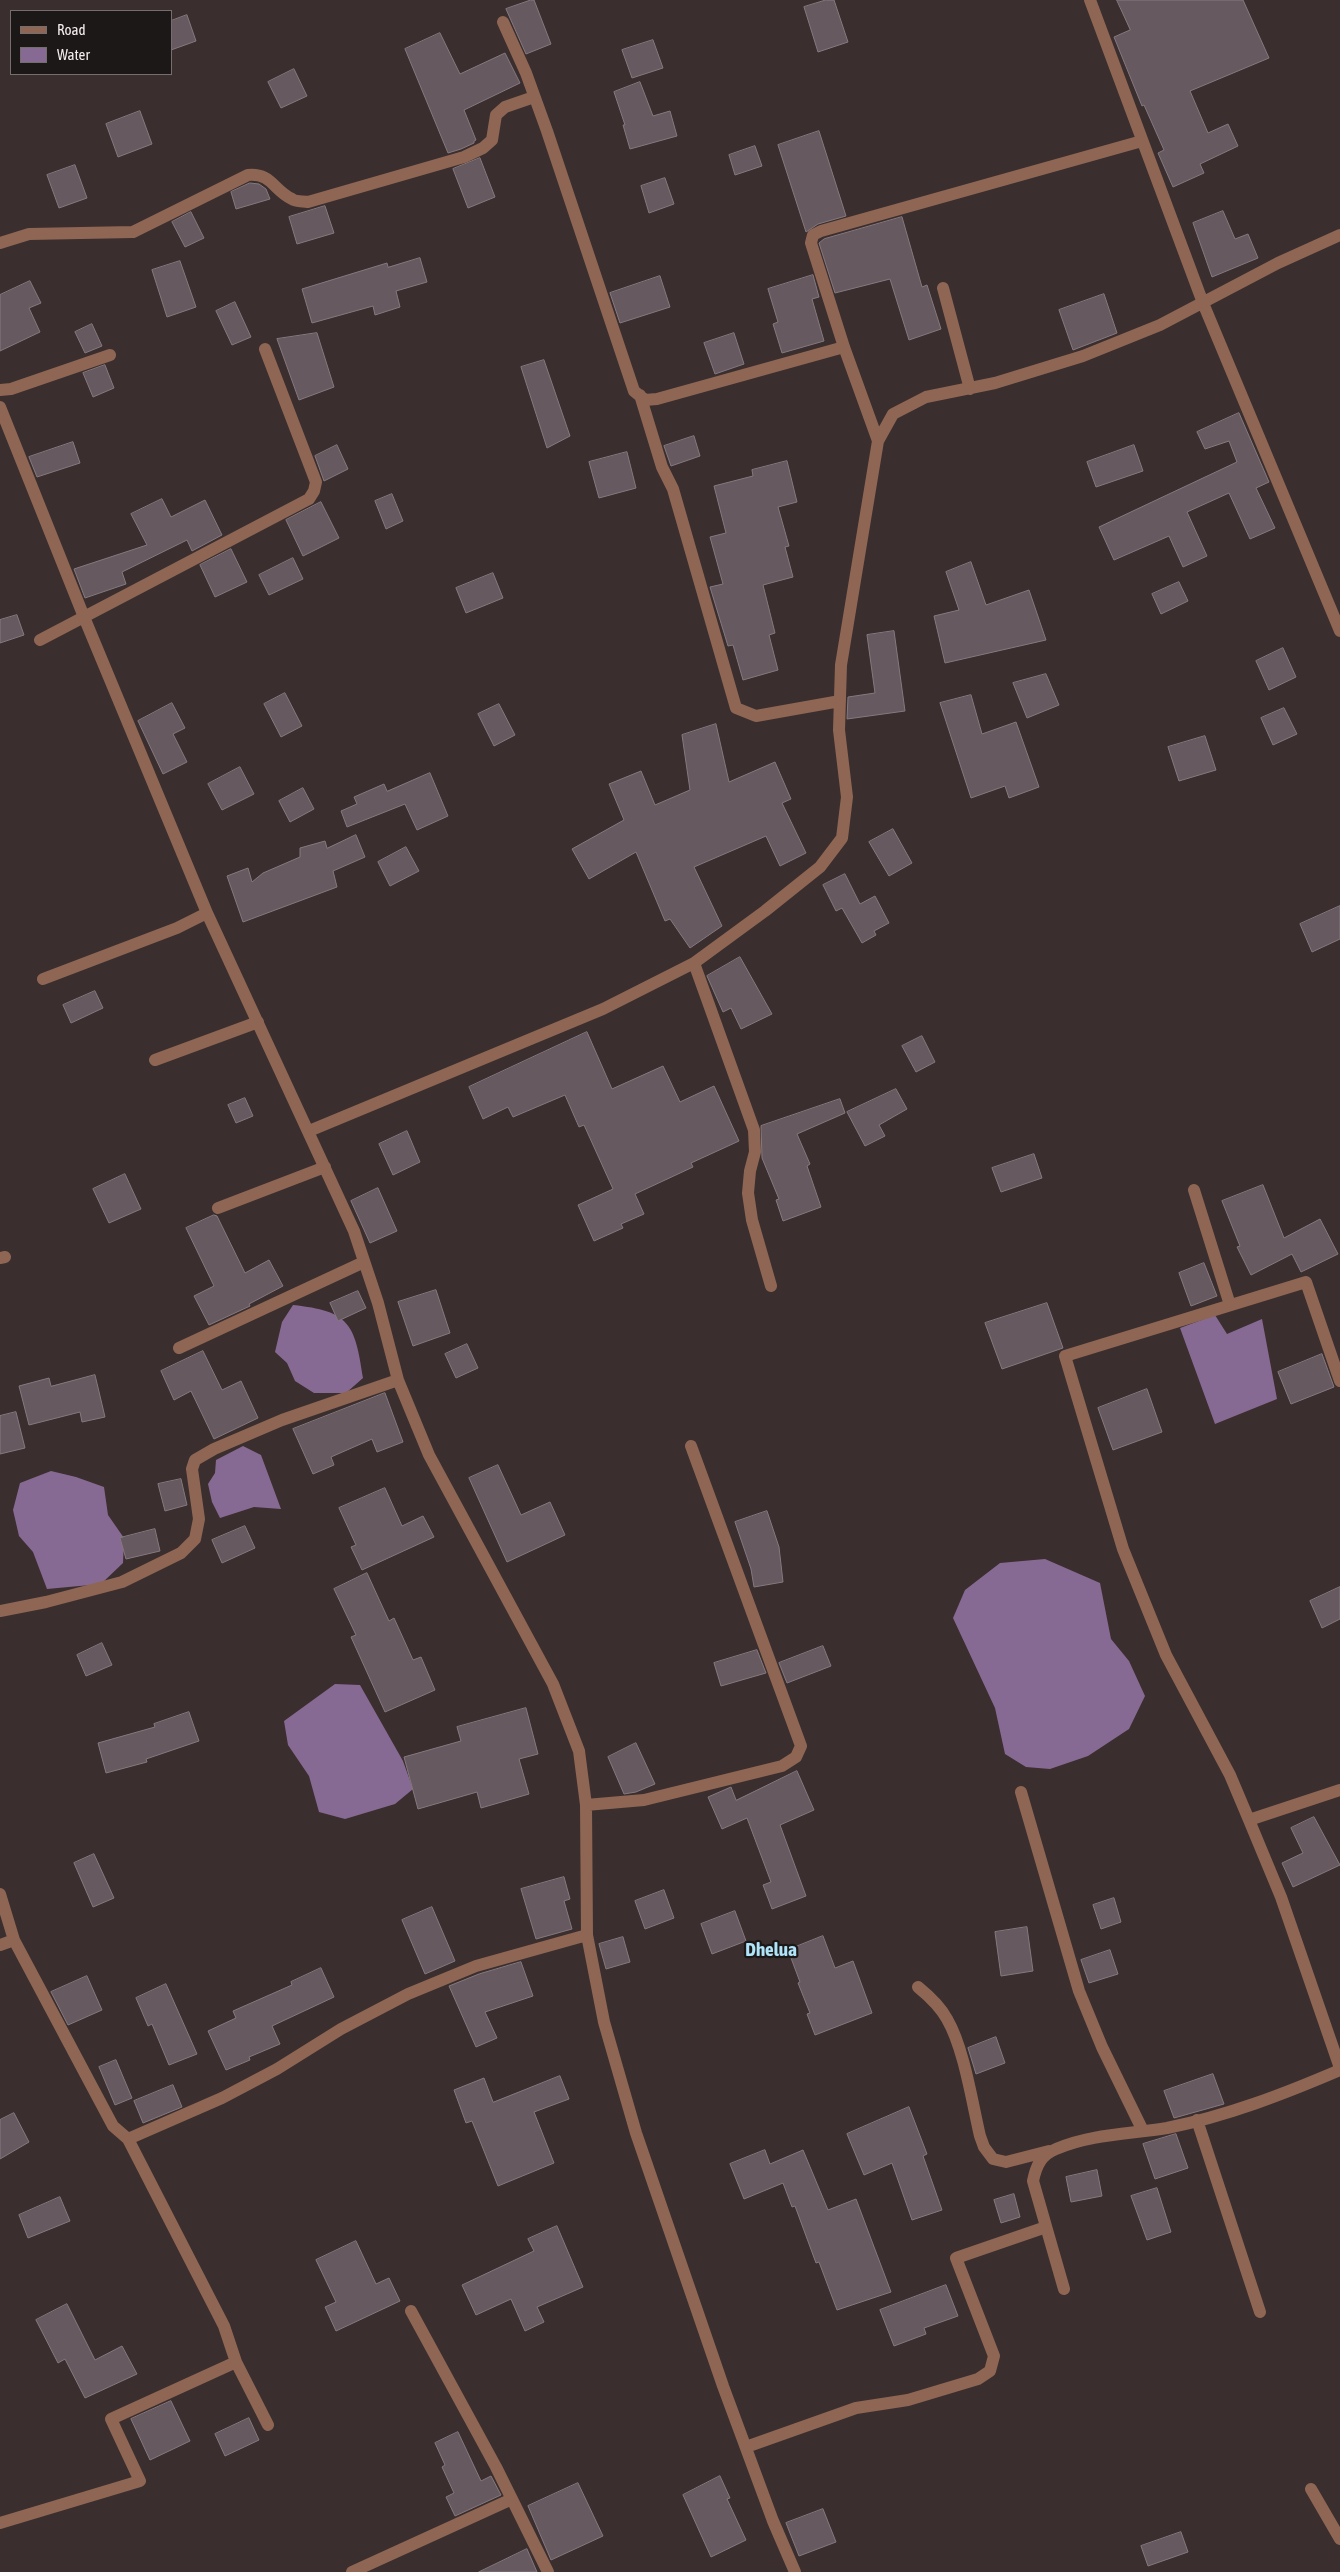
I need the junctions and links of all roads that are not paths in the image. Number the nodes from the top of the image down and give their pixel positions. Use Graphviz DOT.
graph roads {
  1 [pos="1090,0"];
  2 [pos="502,22"];
  3 [pos="534,97"];
  4 [pos="1142,141"];
  5 [pos="1340,235"];
  6 [pos="0,243"];
  7 [pos="943,288"];
  8 [pos="1203,303"];
  9 [pos="844,347"];
  10 [pos="265,348"];
  11 [pos="110,355"];
  12 [pos="970,389"];
  13 [pos="0,390"];
  14 [pos="640,395"];
  15 [pos="0,407"];
  16 [pos="878,441"];
  17 [pos="84,617"];
  18 [pos="1340,631"];
  19 [pos="40,640"];
  20 [pos="840,701"];
  21 [pos="207,913"];
  22 [pos="694,963"];
  23 [pos="43,979"];
  24 [pos="258,1022"];
  25 [pos="155,1060"];
  26 [pos="309,1131"];
  27 [pos="325,1167"];
  28 [pos="1194,1190"];
  29 [pos="218,1208"];
  30 [pos="364,1262"];
  31 [pos="771,1286"];
  32 [pos="1230,1306"];
  33 [pos="179,1348"];
  34 [pos="398,1380"];
  35 [pos="1340,1381"];
  36 [pos="690,1446"];
  37 [pos="0,1611"];
  38 [pos="1340,1790"];
  39 [pos="1021,1792"];
  40 [pos="586,1805"];
  41 [pos="1249,1820"];
  42 [pos="0,1894"];
  43 [pos="587,1935"];
  44 [pos="14,1940"];
  45 [pos="0,1945"];
  46 [pos="918,1987"];
  47 [pos="1340,2069"];
  48 [pos="1197,2120"];
  49 [pos="1143,2131"];
  50 [pos="128,2139"];
  51 [pos="1054,2149"];
  52 [pos="1046,2228"];
  53 [pos="1064,2289"];
  54 [pos="411,2311"];
  55 [pos="1260,2312"];
  56 [pos="236,2362"];
  57 [pos="268,2425"];
  58 [pos="746,2447"];
  59 [pos="1311,2489"];
  60 [pos="512,2499"];
  61 [pos="0,2523"];
  62 [pos="1340,2539"];
  63 [pos="352,2572"];
  64 [pos="548,2572"];
  65 [pos="795,2572"];
  1 -- 4 [label="street"];
  2 -- 3 [label="street"];
  3 -- 6 [label="street"];
  3 -- 14 [label="street"];
  4 -- 8 [label="street"];
  4 -- 9 [label="street"];
  5 -- 8 [label="street"];
  7 -- 12 [label="street"];
  8 -- 12 [label="street"];
  8 -- 18 [label="street"];
  9 -- 14 [label="street"];
  9 -- 16 [label="street"];
  10 -- 17 [label="street"];
  11 -- 13 [label="street"];
  12 -- 16 [label="street"];
  14 -- 20 [label="street"];
  15 -- 17 [label="street"];
  16 -- 20 [label="street"];
  17 -- 19 [label="street"];
  17 -- 21 [label="street"];
  20 -- 22 [label="street"];
  21 -- 23 [label="street"];
  21 -- 24 [label="street"];
  22 -- 26 [label="street"];
  22 -- 31 [label="street"];
  24 -- 25 [label="street"];
  24 -- 26 [label="street"];
  26 -- 27 [label="street"];
  27 -- 29 [label="street"];
  27 -- 30 [label="street"];
  28 -- 32 [label="street"];
  30 -- 33 [label="street"];
  30 -- 34 [label="street"];
  32 -- 35 [label="street"];
  32 -- 41 [label="street"];
  34 -- 37 [label="street"];
  34 -- 40 [label="street"];
  36 -- 40 [label="street"];
  38 -- 41 [label="street"];
  39 -- 49 [label="street"];
  40 -- 43 [label="street"];
  41 -- 47 [label="street"];
  42 -- 44 [label="street"];
  43 -- 50 [label="street"];
  43 -- 58 [label="street"];
  44 -- 45 [label="street"];
  44 -- 50 [label="street"];
  46 -- 51 [label="street"];
  47 -- 48 [label="street"];
  48 -- 49 [label="street"];
  48 -- 55 [label="street"];
  49 -- 51 [label="street"];
  50 -- 56 [label="street"];
  51 -- 52 [label="street"];
  52 -- 53 [label="street"];
  52 -- 58 [label="street"];
  54 -- 60 [label="street"];
  56 -- 57 [label="street"];
  56 -- 61 [label="street"];
  58 -- 65 [label="street"];
  59 -- 62 [label="street"];
  60 -- 63 [label="street"];
  60 -- 64 [label="street"];
}
